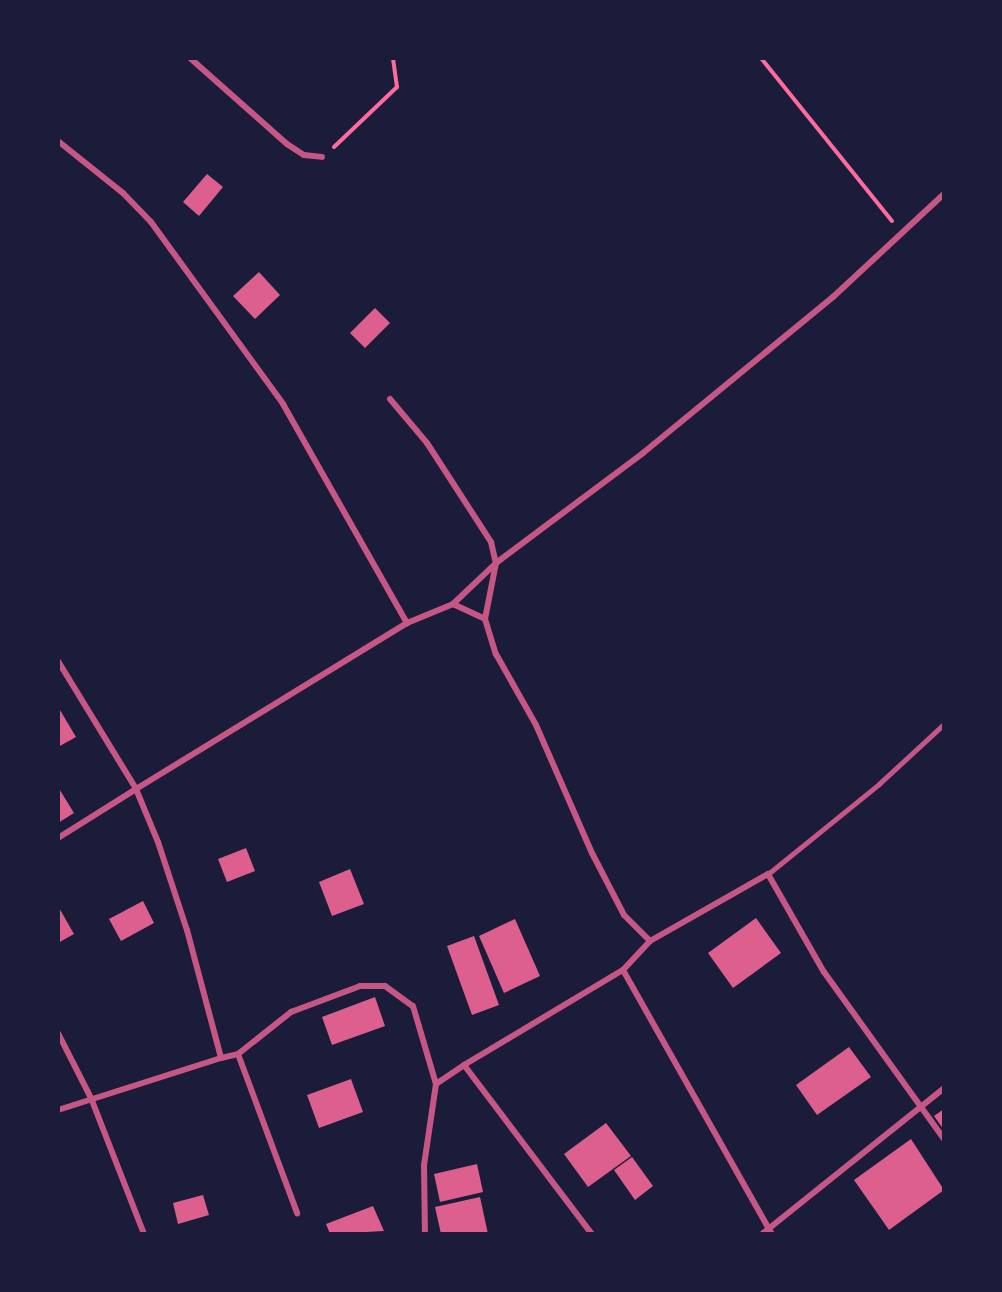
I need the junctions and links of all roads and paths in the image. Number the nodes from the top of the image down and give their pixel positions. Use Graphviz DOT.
graph roads {
  1 [pos="190,58"];
  2 [pos="393,58"];
  3 [pos="761,58"];
  4 [pos="58,141"];
  5 [pos="322,157"];
  6 [pos="944,194"];
  7 [pos="902,233"];
  8 [pos="390,399"];
  9 [pos="496,563"];
  10 [pos="453,604"];
  11 [pos="485,619"];
  12 [pos="407,623"];
  13 [pos="58,661"];
  14 [pos="944,724"];
  15 [pos="136,789"];
  16 [pos="58,838"];
  17 [pos="768,873"];
  18 [pos="650,941"];
  19 [pos="623,970"];
  20 [pos="58,1033"];
  21 [pos="238,1054"];
  22 [pos="221,1058"];
  23 [pos="464,1065"];
  24 [pos="436,1084"];
  25 [pos="944,1089"];
  26 [pos="91,1098"];
  27 [pos="920,1105"];
  28 [pos="58,1110"];
  29 [pos="944,1139"];
  30 [pos="297,1213"];
  31 [pos="771,1231"];
  32 [pos="144,1233"];
  33 [pos="425,1233"];
  34 [pos="592,1233"];
  35 [pos="762,1233"];
  1 -- 5 [label="street"];
  2 -- 5 [label="path"];
  3 -- 7 [label="path"];
  4 -- 12 [label="street"];
  6 -- 7 [label="street"];
  7 -- 9 [label="street"];
  8 -- 9 [label="street"];
  9 -- 10 [label="street"];
  9 -- 11 [label="street"];
  10 -- 11 [label="street"];
  10 -- 12 [label="street"];
  11 -- 18 [label="street"];
  12 -- 15 [label="street"];
  13 -- 15 [label="street"];
  14 -- 17 [label="lane"];
  15 -- 16 [label="street"];
  15 -- 22 [label="street"];
  17 -- 18 [label="street"];
  17 -- 27 [label="street"];
  18 -- 19 [label="street"];
  19 -- 23 [label="street"];
  19 -- 31 [label="street"];
  20 -- 26 [label="street"];
  21 -- 22 [label="street"];
  21 -- 24 [label="street"];
  21 -- 30 [label="street"];
  22 -- 26 [label="street"];
  23 -- 24 [label="street"];
  23 -- 34 [label="street"];
  24 -- 33 [label="street"];
  25 -- 27 [label="street"];
  26 -- 28 [label="street"];
  26 -- 32 [label="street"];
  27 -- 29 [label="street"];
  27 -- 31 [label="street"];
  31 -- 35 [label="street"];
}
